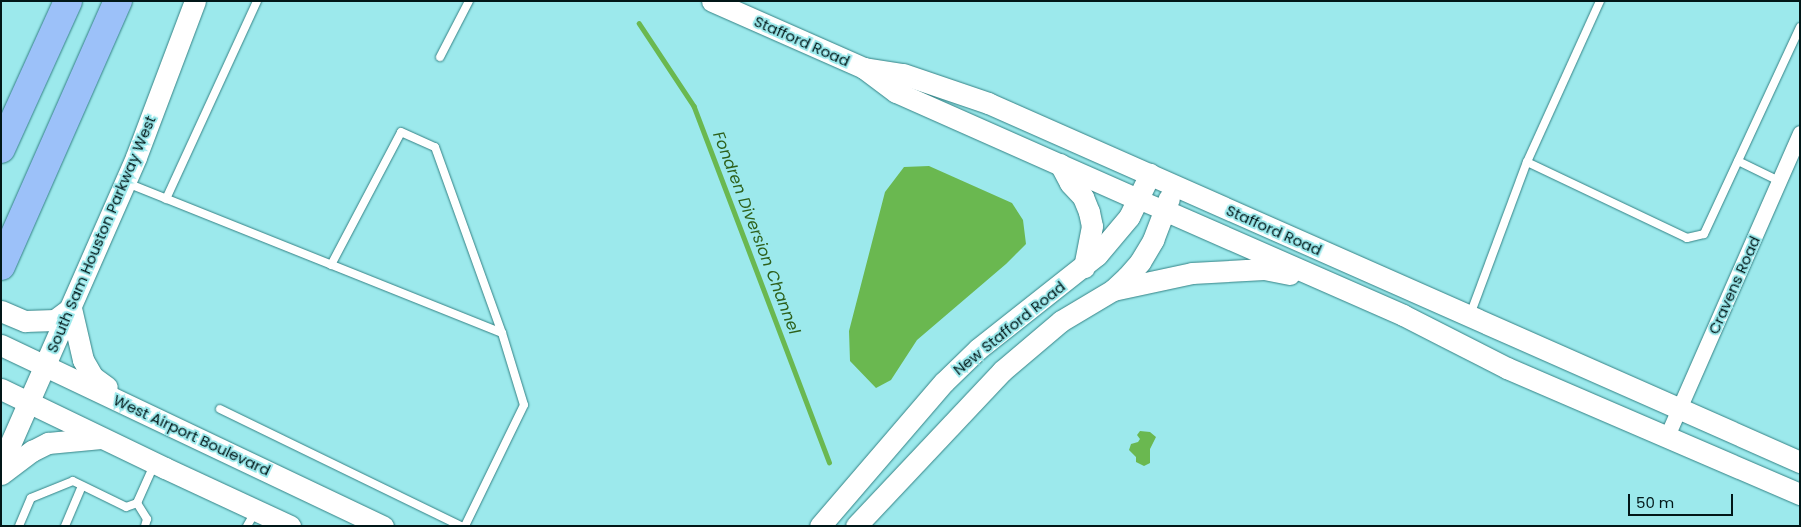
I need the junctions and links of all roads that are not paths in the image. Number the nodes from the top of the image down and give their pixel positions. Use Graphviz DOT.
graph roads {
  1 [pos="68,1"];
  2 [pos="118,1"];
  3 [pos="196,1"];
  4 [pos="256,1"];
  5 [pos="469,1"];
  6 [pos="712,1"];
  7 [pos="1600,1"];
  8 [pos="1800,27"];
  9 [pos="440,57"];
  10 [pos="864,68"];
  11 [pos="1800,133"];
  12 [pos="1,149"];
  13 [pos="1738,161"];
  14 [pos="1527,162"];
  15 [pos="1060,164"];
  16 [pos="1150,174"];
  17 [pos="1779,181"];
  18 [pos="125,182"];
  19 [pos="1174,185"];
  20 [pos="1138,198"];
  21 [pos="166,199"];
  22 [pos="1164,210"];
  23 [pos="3,262"];
  24 [pos="331,265"];
  25 [pos="1084,268"];
  26 [pos="1323,280"];
  27 [pos="1113,290"];
  28 [pos="71,308"];
  29 [pos="1,311"];
  30 [pos="1470,315"];
  31 [pos="502,333"];
  32 [pos="1,344"];
  33 [pos="978,349"];
  34 [pos="46,364"];
  35 [pos="1002,371"];
  36 [pos="1,389"];
  37 [pos="30,402"];
  38 [pos="133,407"];
  39 [pos="220,409"];
  40 [pos="1679,410"];
  41 [pos="1667,436"];
  42 [pos="102,438"];
  43 [pos="1798,462"];
  44 [pos="155,464"];
  45 [pos="1,465"];
  46 [pos="1,474"];
  47 [pos="82,486"];
  48 [pos="1800,494"];
  49 [pos="138,503"];
  50 [pos="252,518"];
  51 [pos="19,526"];
  52 [pos="65,526"];
  53 [pos="144,526"];
  54 [pos="290,526"];
  55 [pos="382,526"];
  56 [pos="461,526"];
  57 [pos="465,526"];
  58 [pos="820,526"];
  59 [pos="856,526"];
  1 -- 12 [label="highway"];
  2 -- 23 [label="highway"];
  3 -- 18 [label="main road, South Sam Houston Parkway West"];
  4 -- 21 [label="lane"];
  5 -- 9 [label="lane"];
  6 -- 10 [label="main road, Stafford Road"];
  7 -- 14 [label="lane"];
  8 -- 13 [label="lane"];
  10 -- 15 [label="main road, Stafford Road"];
  10 -- 16 [label="main road, Stafford Road"];
  11 -- 17 [label="street, Cravens Road"];
  13 -- 14 [label="lane"];
  13 -- 17 [label="lane"];
  14 -- 30 [label="lane"];
  15 -- 20 [label="main road, Stafford Road"];
  15 -- 25 [label="main road"];
  16 -- 19 [label="main road, Stafford Road"];
  16 -- 20 [label="main road, New Stafford Road"];
  17 -- 40 [label="street, Cravens Road"];
  18 -- 21 [label="lane"];
  18 -- 28 [label="main road, South Sam Houston Parkway West"];
  19 -- 22 [label="main road, New Stafford Road"];
  19 -- 30 [label="main road, Stafford Road"];
  20 -- 22 [label="street"];
  20 -- 25 [label="main road, New Stafford Road"];
  21 -- 24 [label="lane"];
  22 -- 26 [label="main road, Stafford Road"];
  22 -- 27 [label="main road, New Stafford Road"];
  24 -- 31 [label="lane"];
  24 -- 31 [label="lane"];
  25 -- 33 [label="main road, New Stafford Road"];
  26 -- 27 [label="main road"];
  26 -- 41 [label="main road, Stafford Road"];
  27 -- 35 [label="main road, New Stafford Road"];
  28 -- 29 [label="main road"];
  28 -- 34 [label="main road, South Sam Houston Parkway West"];
  28 -- 38 [label="main road"];
  30 -- 40 [label="main road, Stafford Road"];
  31 -- 57 [label="lane"];
  32 -- 34 [label="main road, West Airport Boulevard"];
  33 -- 35 [label="main road"];
  33 -- 58 [label="main road, New Stafford Road"];
  34 -- 37 [label="main road, South Sam Houston Parkway West"];
  34 -- 38 [label="main road, West Airport Boulevard"];
  35 -- 59 [label="main road, New Stafford Road"];
  36 -- 37 [label="main road"];
  37 -- 42 [label="main road"];
  37 -- 45 [label="main road, South Sam Houston Parkway West"];
  38 -- 55 [label="main road, West Airport Boulevard"];
  39 -- 56 [label="lane"];
  40 -- 41 [label="street, Cravens Road"];
  40 -- 43 [label="main road, Stafford Road"];
  41 -- 48 [label="main road"];
  42 -- 44 [label="main road"];
  42 -- 46 [label="main road"];
  44 -- 49 [label="lane"];
  44 -- 50 [label="main road"];
  47 -- 49 [label="lane"];
  47 -- 51 [label="lane"];
  47 -- 52 [label="lane"];
  49 -- 53 [label="lane"];
  50 -- 54 [label="main road"];
}
